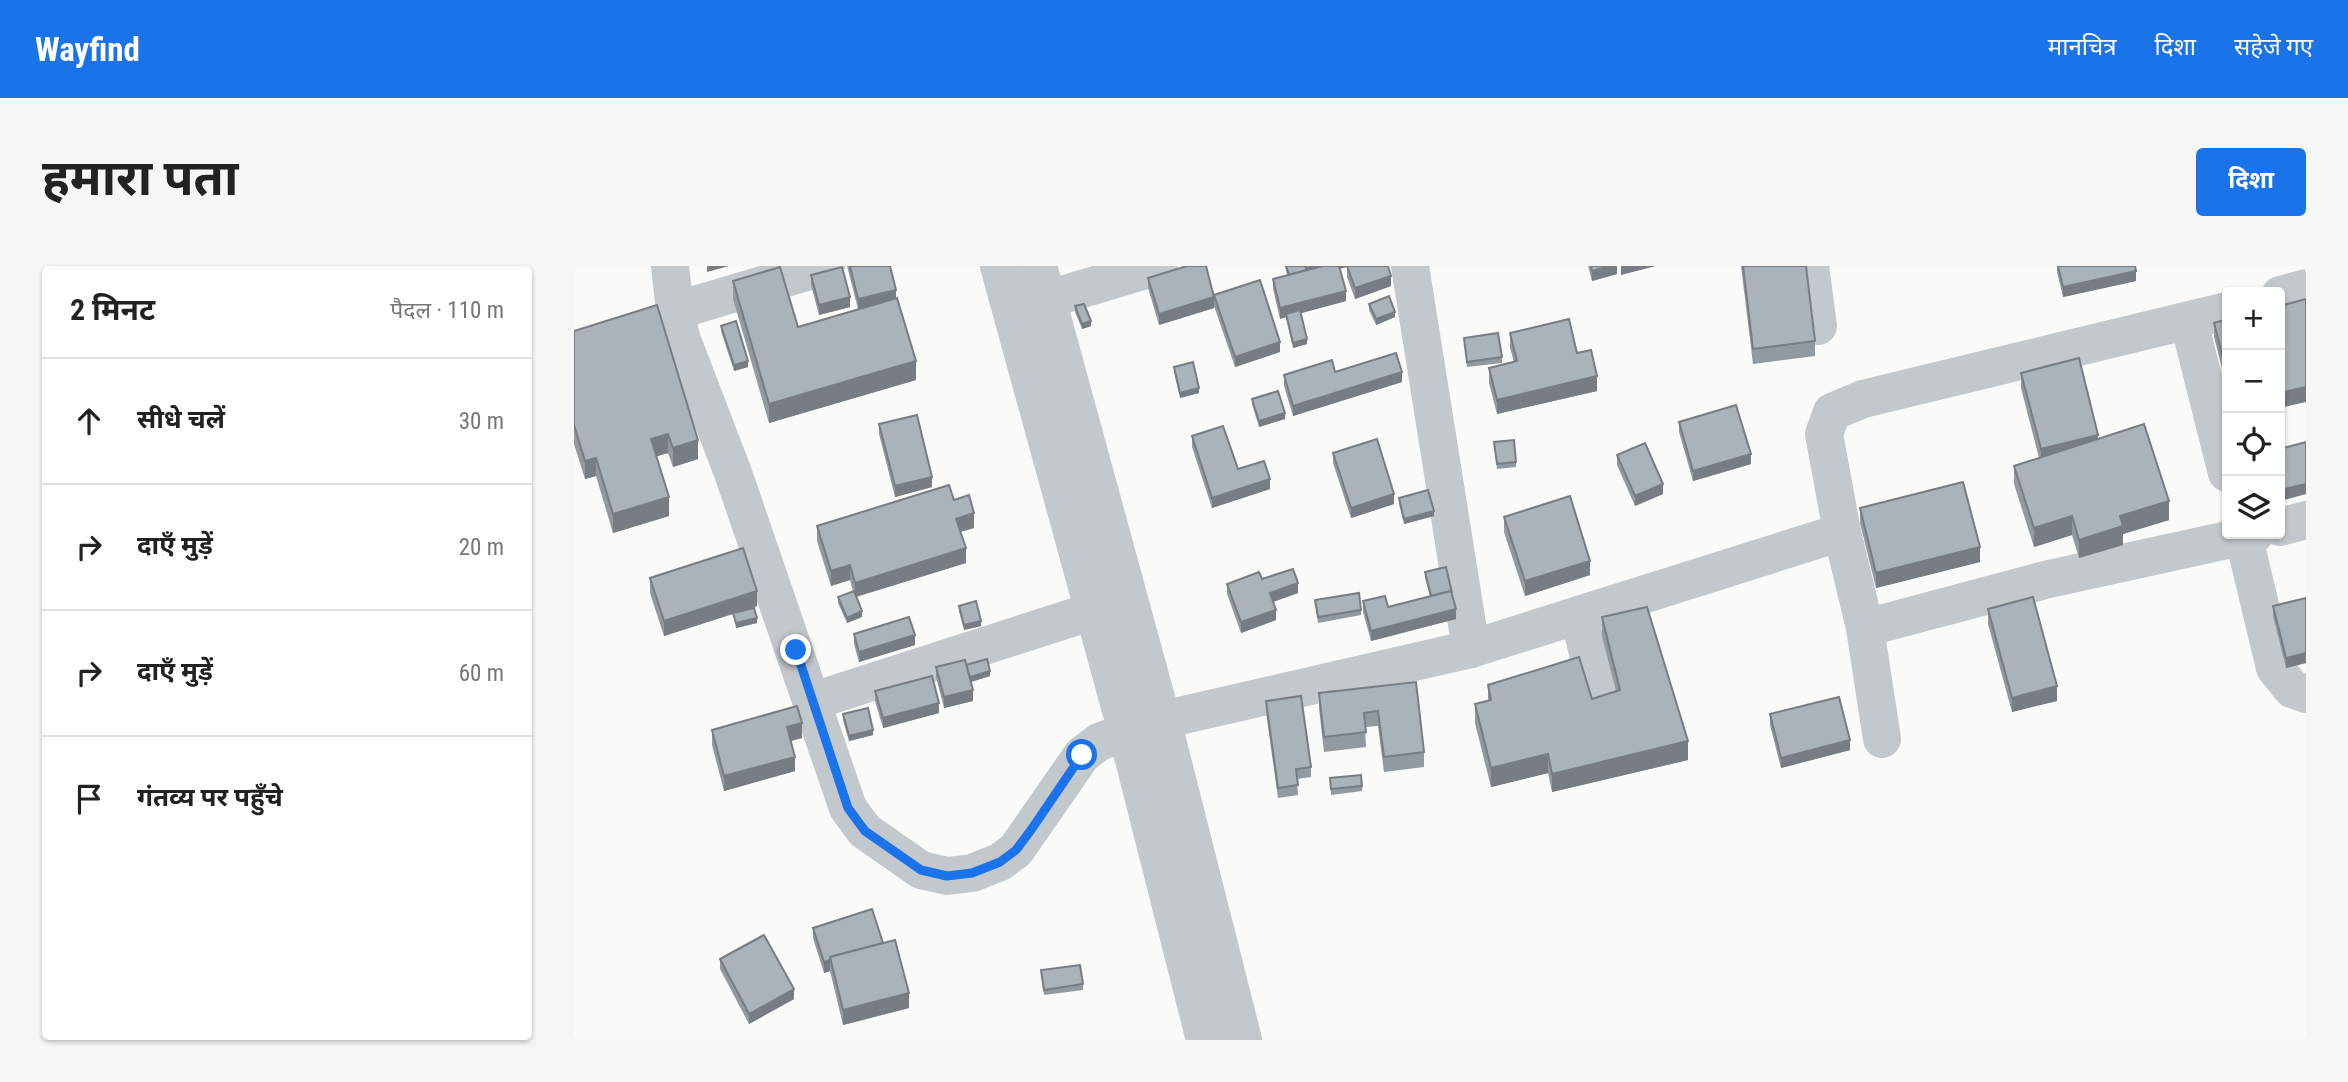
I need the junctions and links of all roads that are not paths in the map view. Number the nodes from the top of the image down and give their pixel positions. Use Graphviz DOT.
graph roads {
  1 [pos="670,266"];
  2 [pos="826,266"];
  3 [pos="999,266"];
  4 [pos="1159,266"];
  5 [pos="1410,266"];
  6 [pos="1810,266"];
  7 [pos="1044,283"];
  8 [pos="2306,288"];
  9 [pos="2285,294"];
  10 [pos="1013,310"];
  11 [pos="675,311"];
  12 [pos="2222,312"];
  13 [pos="2189,322"];
  14 [pos="1818,326"];
  15 [pos="2222,452"];
  16 [pos="2306,520"];
  17 [pos="2285,526"];
  18 [pos="1842,532"];
  19 [pos="2229,539"];
  20 [pos="2248,539"];
  21 [pos="1093,611"];
  22 [pos="1579,615"];
  23 [pos="1865,628"];
  24 [pos="1471,649"];
  25 [pos="1552,674"];
  26 [pos="2306,694"];
  27 [pos="813,701"];
  28 [pos="1162,720"];
  29 [pos="1127,732"];
  30 [pos="1882,739"];
  31 [pos="1205,1040"];
  32 [pos="1244,1040"];
  1 -- 11 [label="street"];
  2 -- 11 [label="street"];
  3 -- 10 [label="street"];
  4 -- 7 [label="street"];
  5 -- 24 [label="street"];
  6 -- 14 [label="street"];
  7 -- 10 [label="street"];
  7 -- 28 [label="street"];
  8 -- 9 [label="street"];
  10 -- 21 [label="street"];
  11 -- 27 [label="street"];
  12 -- 13 [label="street"];
  13 -- 15 [label="street"];
  13 -- 18 [label="street"];
  16 -- 17 [label="street"];
  18 -- 22 [label="street"];
  18 -- 23 [label="street"];
  19 -- 23 [label="street"];
  20 -- 26 [label="street"];
  21 -- 27 [label="street"];
  21 -- 29 [label="street"];
  22 -- 24 [label="street"];
  22 -- 25 [label="street"];
  23 -- 30 [label="street"];
  24 -- 28 [label="street"];
  27 -- 29 [label="street"];
  28 -- 32 [label="street"];
  29 -- 31 [label="street"];
}
